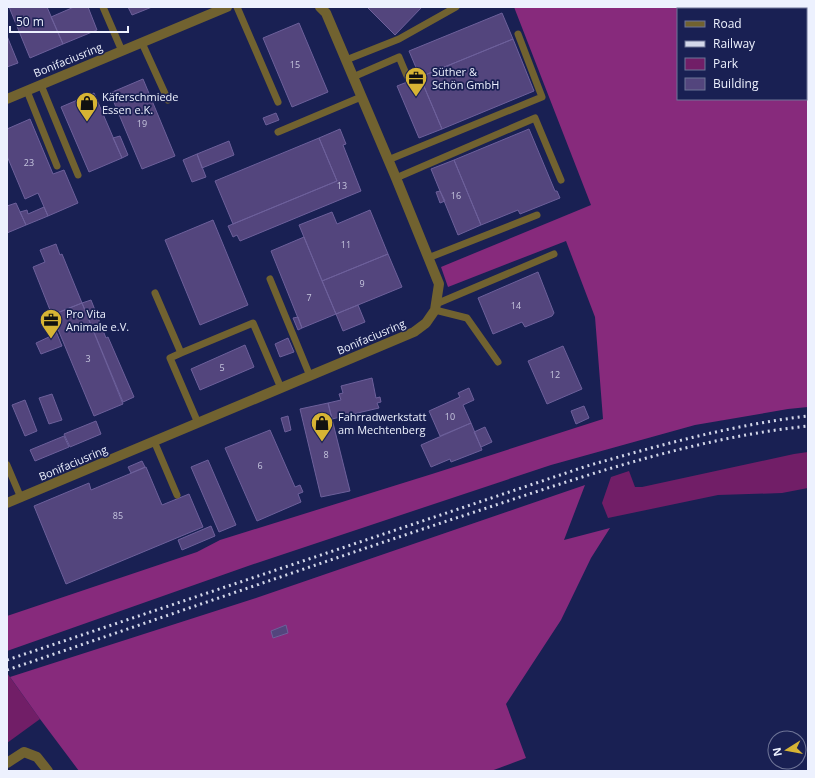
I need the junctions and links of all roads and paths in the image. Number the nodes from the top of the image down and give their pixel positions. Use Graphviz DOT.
graph roads {
  1 [pos="103,7"];
  2 [pos="225,7"];
  3 [pos="237,7"];
  4 [pos="320,7"];
  5 [pos="456,7"];
  6 [pos="518,34"];
  7 [pos="142,43"];
  8 [pos="122,52"];
  9 [pos="346,60"];
  10 [pos="406,76"];
  11 [pos="353,77"];
  12 [pos="41,85"];
  13 [pos="27,91"];
  14 [pos="361,97"];
  15 [pos="7,99"];
  16 [pos="168,100"];
  17 [pos="278,102"];
  18 [pos="278,132"];
  19 [pos="388,160"];
  20 [pos="58,166"];
  21 [pos="78,175"];
  22 [pos="396,178"];
  23 [pos="561,180"];
  24 [pos="538,215"];
  25 [pos="554,254"];
  26 [pos="428,258"];
  27 [pos="270,279"];
  28 [pos="155,293"];
  29 [pos="436,307"];
  30 [pos="181,353"];
  31 [pos="498,362"];
  32 [pos="310,376"];
  33 [pos="281,388"];
  34 [pos="198,423"];
  35 [pos="154,441"];
  36 [pos="7,465"];
  37 [pos="177,495"];
  38 [pos="21,498"];
  39 [pos="7,503"];
  40 [pos="7,763"];
  41 [pos="48,771"];
  1 -- 8 [label="lane"];
  2 -- 7 [label="street, Bonifaciusring"];
  3 -- 17 [label="lane"];
  4 -- 9 [label="street, Bonifaciusring"];
  5 -- 9 [label="lane"];
  6 -- 19 [label="lane"];
  7 -- 8 [label="street, Bonifaciusring"];
  7 -- 16 [label="lane"];
  8 -- 12 [label="street, Bonifaciusring"];
  9 -- 11 [label="street, Bonifaciusring"];
  10 -- 11 [label="lane"];
  11 -- 14 [label="street, Bonifaciusring"];
  12 -- 13 [label="street, Bonifaciusring"];
  12 -- 21 [label="lane"];
  13 -- 15 [label="street, Bonifaciusring"];
  13 -- 20 [label="lane"];
  14 -- 18 [label="lane"];
  14 -- 19 [label="street, Bonifaciusring"];
  19 -- 22 [label="street, Bonifaciusring"];
  22 -- 23 [label="lane"];
  22 -- 26 [label="street, Bonifaciusring"];
  24 -- 26 [label="lane"];
  25 -- 29 [label="lane"];
  26 -- 29 [label="street, Bonifaciusring"];
  27 -- 32 [label="lane"];
  28 -- 30 [label="lane"];
  29 -- 31 [label="lane"];
  29 -- 32 [label="street, Bonifaciusring"];
  30 -- 33 [label="lane"];
  30 -- 34 [label="lane"];
  32 -- 33 [label="street, Bonifaciusring"];
  33 -- 34 [label="street, Bonifaciusring"];
  34 -- 35 [label="street, Bonifaciusring"];
  35 -- 37 [label="lane"];
  35 -- 38 [label="street, Bonifaciusring"];
  36 -- 38 [label="lane"];
  38 -- 39 [label="street, Bonifaciusring"];
  40 -- 41 [label="street"];
}
